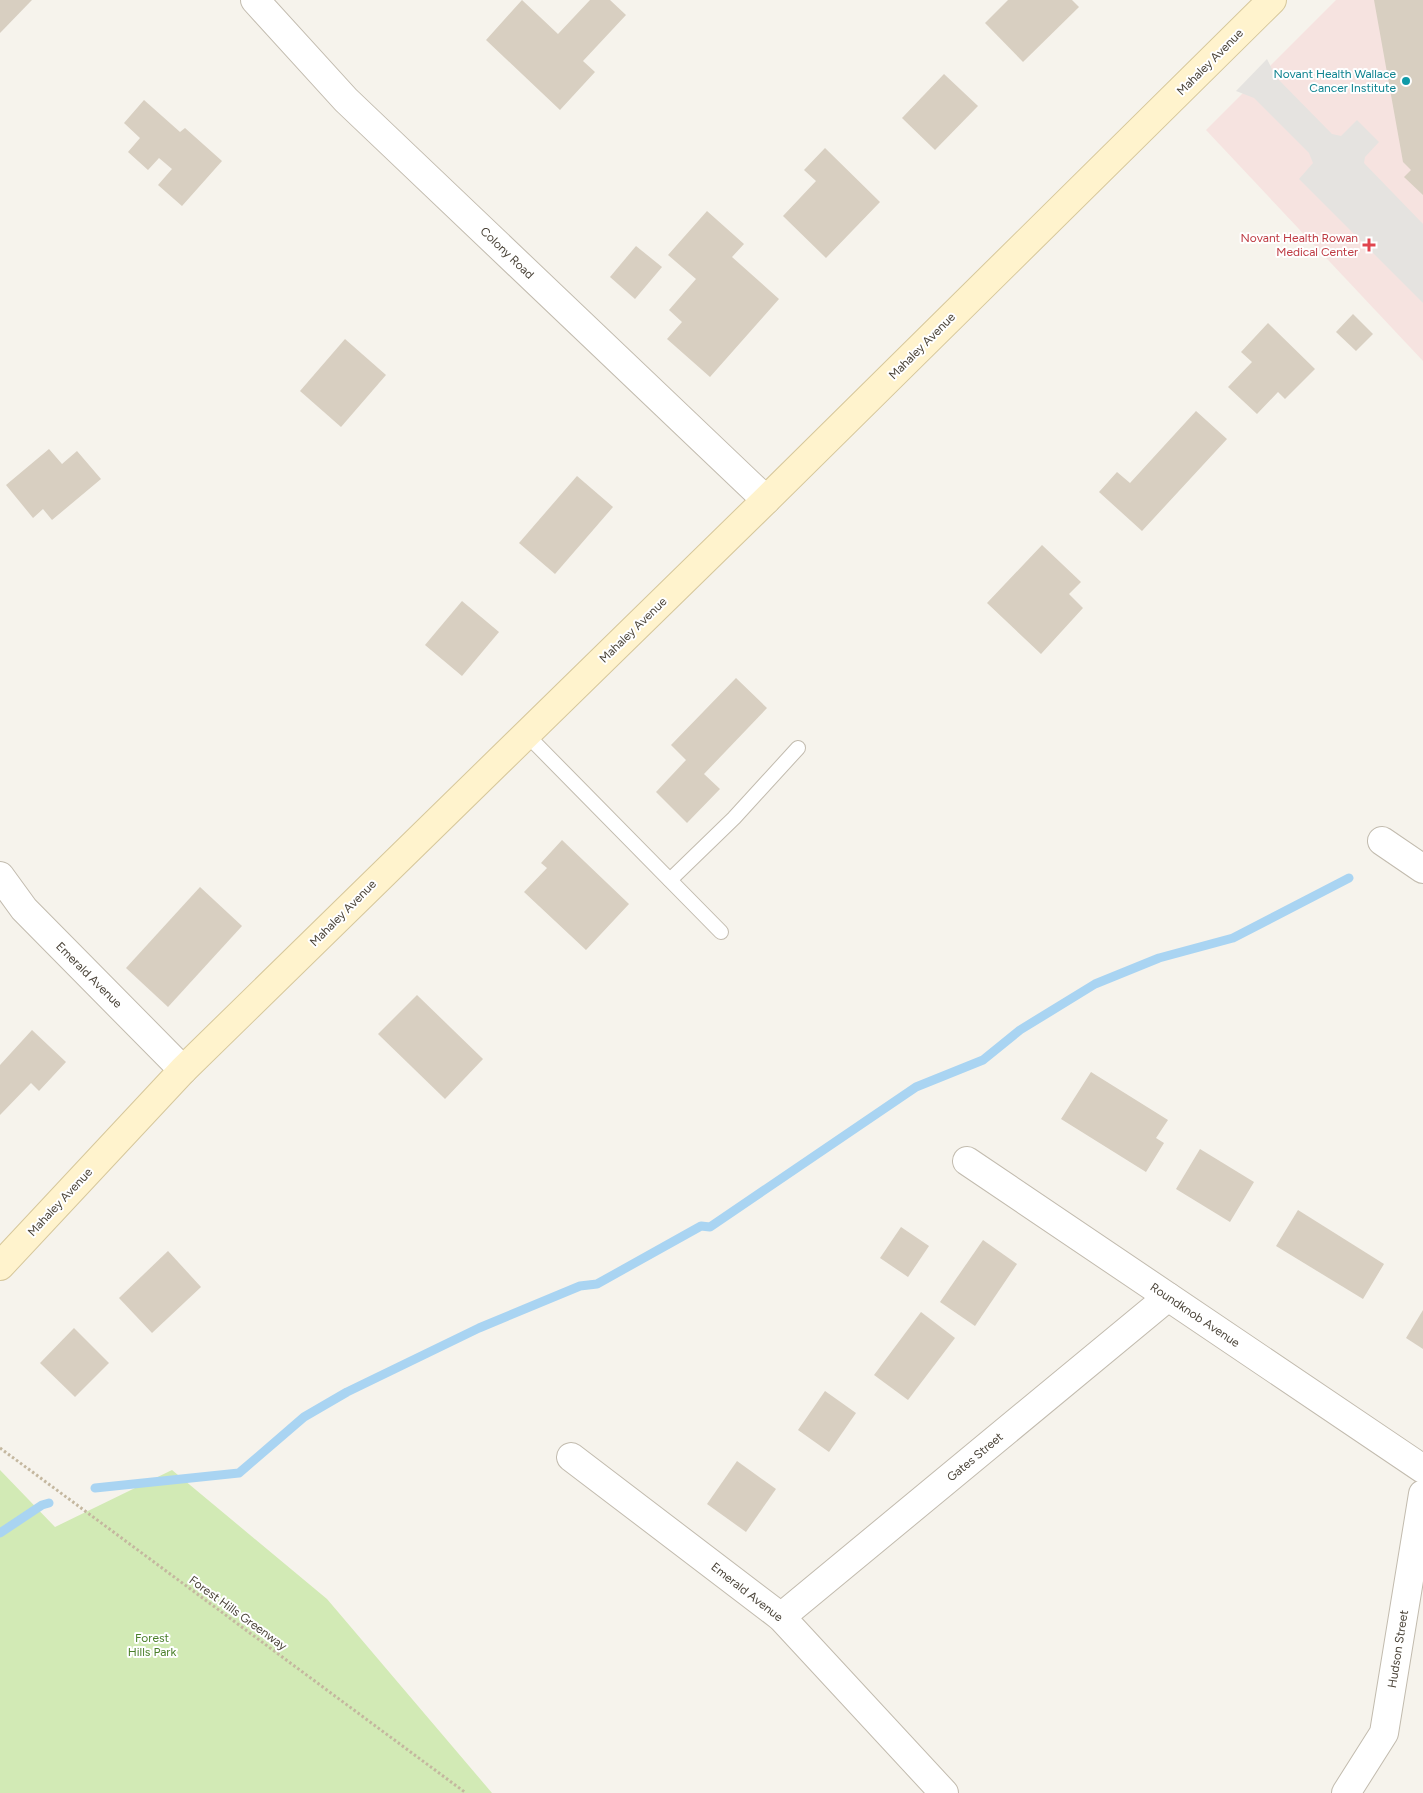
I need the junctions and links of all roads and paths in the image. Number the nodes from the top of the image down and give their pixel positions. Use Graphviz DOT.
graph roads {
  1 [pos="255,0"];
  2 [pos="1272,0"];
  3 [pos="766,500"];
  4 [pos="526,734"];
  5 [pos="798,748"];
  6 [pos="1382,840"];
  7 [pos="1423,869"];
  8 [pos="0,876"];
  9 [pos="670,880"];
  10 [pos="721,932"];
  11 [pos="183,1070"];
  12 [pos="967,1161"];
  13 [pos="0,1266"];
  14 [pos="1168,1297"];
  15 [pos="0,1448"];
  16 [pos="571,1458"];
  17 [pos="1423,1469"];
  18 [pos="1423,1494"];
  19 [pos="781,1618"];
  20 [pos="466,1793"];
  21 [pos="944,1793"];
  22 [pos="1346,1793"];
  1 -- 3 [label="street, Colony Road"];
  2 -- 3 [label="street, Mahaley Avenue"];
  3 -- 4 [label="street, Mahaley Avenue"];
  4 -- 9 [label="lane"];
  4 -- 11 [label="street, Mahaley Avenue"];
  5 -- 9 [label="lane"];
  6 -- 7 [label="street"];
  8 -- 11 [label="street, Emerald Avenue"];
  9 -- 10 [label="lane"];
  11 -- 13 [label="street, Mahaley Avenue"];
  12 -- 14 [label="street, Roundknob Avenue"];
  14 -- 17 [label="street, Roundknob Avenue"];
  14 -- 19 [label="street, Gates Street"];
  15 -- 20 [label="path, Forest Hills Greenway"];
  16 -- 19 [label="street, Emerald Avenue"];
  18 -- 22 [label="street, Hudson Street"];
  19 -- 21 [label="street, Emerald Avenue"];
}
